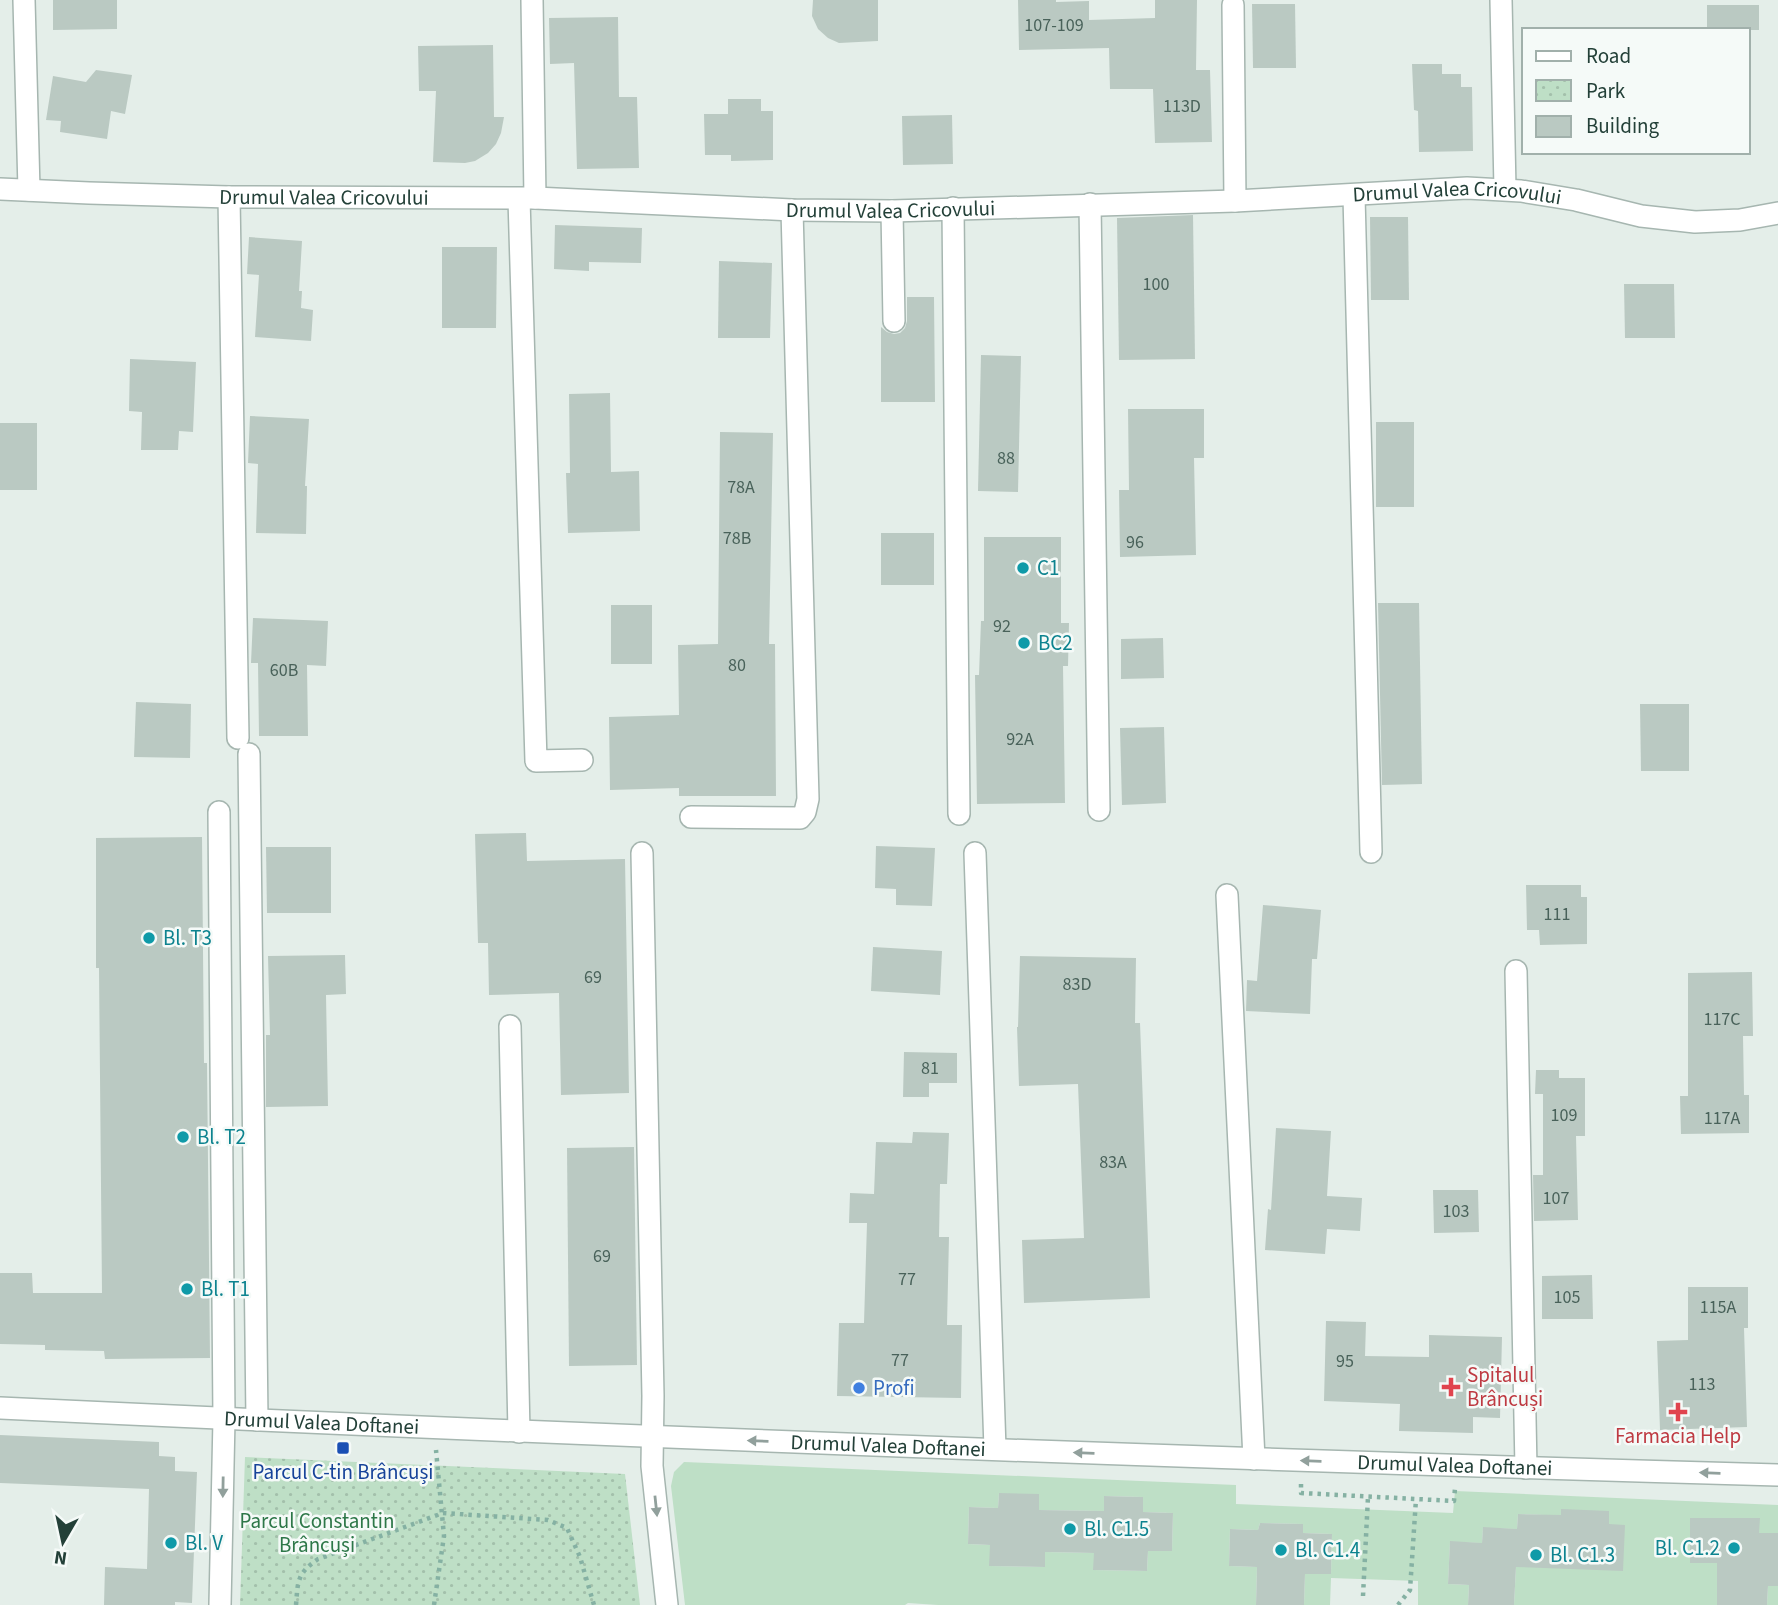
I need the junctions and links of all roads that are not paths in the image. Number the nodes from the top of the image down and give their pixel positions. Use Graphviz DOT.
graph roads {
  1 [pos="24,0"];
  2 [pos="532,0"];
  3 [pos="1501,0"];
  4 [pos="1233,5"];
  5 [pos="0,188"];
  6 [pos="1505,189"];
  7 [pos="29,190"];
  8 [pos="1354,196"];
  9 [pos="229,197"];
  10 [pos="527,199"];
  11 [pos="1235,201"];
  12 [pos="1090,204"];
  13 [pos="953,208"];
  14 [pos="792,210"];
  15 [pos="892,211"];
  16 [pos="1778,213"];
  17 [pos="894,321"];
  18 [pos="582,760"];
  19 [pos="1099,810"];
  20 [pos="219,812"];
  21 [pos="960,814"];
  22 [pos="691,817"];
  23 [pos="1370,852"];
  24 [pos="642,853"];
  25 [pos="975,853"];
  26 [pos="1227,895"];
  27 [pos="1517,971"];
  28 [pos="510,1026"];
  29 [pos="0,1408"];
  30 [pos="224,1419"];
  31 [pos="257,1420"];
  32 [pos="519,1432"];
  33 [pos="652,1438"];
  34 [pos="995,1449"];
  35 [pos="1254,1459"];
  36 [pos="1526,1468"];
  37 [pos="1778,1475"];
  38 [pos="220,1605"];
  39 [pos="667,1605"];
  1 -- 7 [label="street"];
  2 -- 10 [label="street"];
  3 -- 6 [label="street"];
  4 -- 11 [label="street"];
  5 -- 7 [label="street, Drumul Valea Cricovului"];
  6 -- 8 [label="street, Drumul Valea Cricovului"];
  6 -- 16 [label="street, Drumul Valea Cricovului"];
  7 -- 9 [label="street, Drumul Valea Cricovului"];
  8 -- 11 [label="street, Drumul Valea Cricovului"];
  8 -- 23 [label="street"];
  9 -- 10 [label="street, Drumul Valea Cricovului"];
  9 -- 31 [label="street"];
  10 -- 14 [label="street, Drumul Valea Cricovului"];
  10 -- 18 [label="street"];
  11 -- 12 [label="street, Drumul Valea Cricovului"];
  12 -- 13 [label="street, Drumul Valea Cricovului"];
  12 -- 19 [label="street"];
  13 -- 15 [label="street, Drumul Valea Cricovului"];
  13 -- 21 [label="street"];
  14 -- 15 [label="street, Drumul Valea Cricovului"];
  14 -- 22 [label="street"];
  15 -- 17 [label="street"];
  20 -- 30 [label="street"];
  24 -- 33 [label="street"];
  25 -- 34 [label="street"];
  26 -- 35 [label="street"];
  27 -- 36 [label="street"];
  28 -- 32 [label="street"];
  29 -- 30 [label="street, Drumul Valea Doftanei"];
  30 -- 31 [label="street, Drumul Valea Doftanei"];
  30 -- 38 [label="street, one-way"];
  31 -- 32 [label="street, Drumul Valea Doftanei"];
  32 -- 33 [label="street, Drumul Valea Doftanei"];
  34 -- 33 [label="street, Drumul Valea Doftanei, one-way"];
  33 -- 39 [label="street, one-way"];
  35 -- 34 [label="street, Drumul Valea Doftanei, one-way"];
  36 -- 35 [label="street, Drumul Valea Doftanei, one-way"];
  37 -- 36 [label="street, Drumul Valea Doftanei, one-way"];
}
